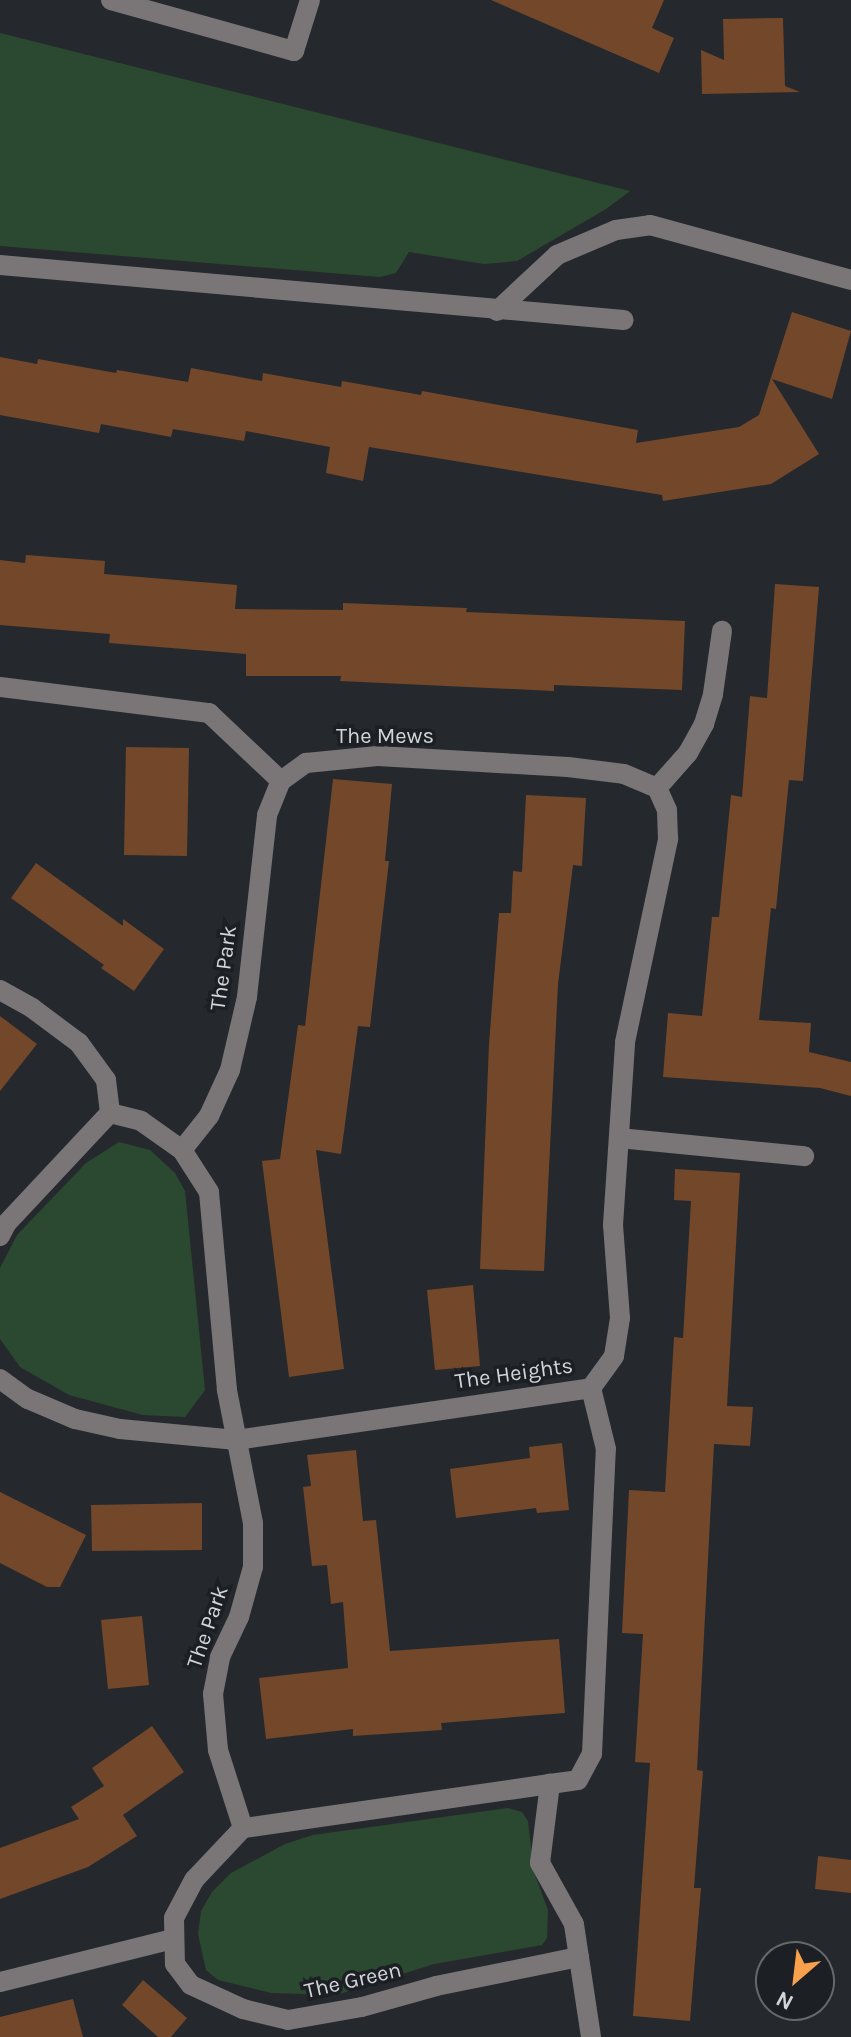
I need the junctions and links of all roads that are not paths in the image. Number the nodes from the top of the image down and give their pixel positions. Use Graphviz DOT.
graph roads {
  1 [pos="111,0"];
  2 [pos="310,0"];
  3 [pos="0,265"];
  4 [pos="851,280"];
  5 [pos="497,311"];
  6 [pos="624,320"];
  7 [pos="722,631"];
  8 [pos="0,687"];
  9 [pos="281,781"];
  10 [pos="657,788"];
  11 [pos="0,990"];
  12 [pos="110,1113"];
  13 [pos="619,1138"];
  14 [pos="182,1150"];
  15 [pos="804,1156"];
  16 [pos="0,1236"];
  17 [pos="0,1379"];
  18 [pos="591,1388"];
  19 [pos="236,1440"];
  20 [pos="550,1784"];
  21 [pos="243,1828"];
  22 [pos="172,1939"];
  23 [pos="579,1957"];
  24 [pos="0,1982"];
  25 [pos="290,2028"];
  26 [pos="591,2037"];
  1 -- 2 [label="street"];
  3 -- 5 [label="street"];
  4 -- 5 [label="street"];
  5 -- 6 [label="street"];
  7 -- 10 [label="street"];
  8 -- 9 [label="street"];
  9 -- 10 [label="street, The Mews"];
  9 -- 14 [label="street, The Park"];
  10 -- 13 [label="street, The Heights"];
  11 -- 12 [label="street"];
  12 -- 14 [label="street, The Park"];
  12 -- 16 [label="street"];
  13 -- 15 [label="street"];
  13 -- 18 [label="street, The Heights"];
  14 -- 19 [label="street, The Park"];
  17 -- 19 [label="street"];
  18 -- 19 [label="street, The Heights"];
  18 -- 20 [label="street"];
  19 -- 21 [label="street, The Park"];
  20 -- 21 [label="street"];
  20 -- 23 [label="street"];
  21 -- 22 [label="street"];
  22 -- 24 [label="street"];
  22 -- 25 [label="street, The Green"];
  23 -- 25 [label="street, The Green"];
  23 -- 26 [label="street"];
}
